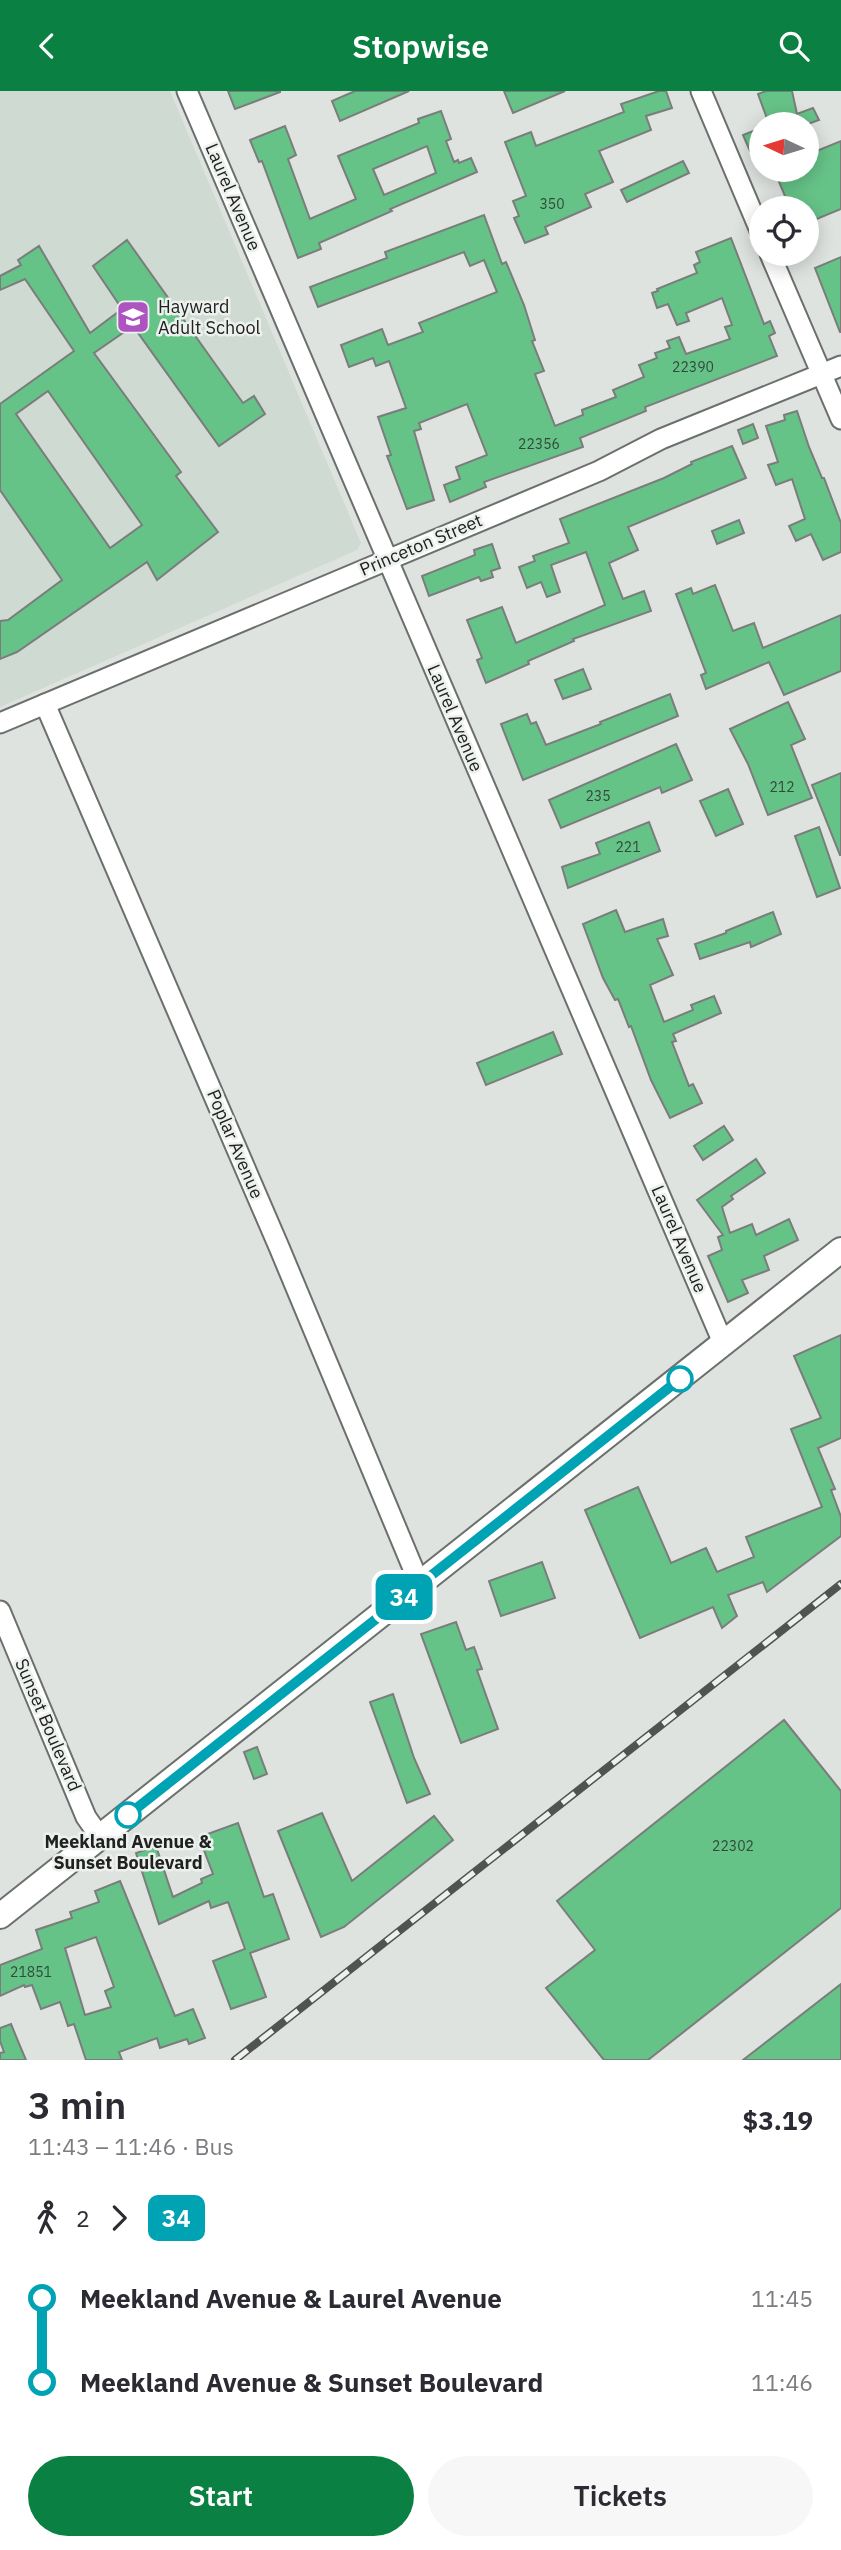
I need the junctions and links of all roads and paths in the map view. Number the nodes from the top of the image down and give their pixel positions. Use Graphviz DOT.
graph roads {
  1 [pos="187,91"];
  2 [pos="701,91"];
  3 [pos="749,205"];
  4 [pos="775,266"];
  5 [pos="841,366"];
  6 [pos="821,375"];
  7 [pos="841,419"];
  8 [pos="388,559"];
  9 [pos="45,704"];
  10 [pos="0,723"];
  11 [pos="841,1250"];
  12 [pos="724,1345"];
  13 [pos="420,1585"];
  14 [pos="0,1611"];
  15 [pos="100,1837"];
  16 [pos="0,1916"];
  1 -- 8 [label="street, Laurel Avenue"];
  2 -- 3 [label="street"];
  4 -- 6 [label="street"];
  5 -- 6 [label="street, Princeton Street"];
  6 -- 7 [label="street"];
  6 -- 8 [label="street, Princeton Street"];
  8 -- 9 [label="street, Princeton Street"];
  8 -- 12 [label="street, Laurel Avenue"];
  9 -- 10 [label="street, Princeton Street"];
  9 -- 13 [label="street, Poplar Avenue"];
  11 -- 12 [label="street"];
  12 -- 13 [label="street"];
  13 -- 15 [label="street"];
  14 -- 15 [label="street, Sunset Boulevard"];
  15 -- 16 [label="street"];
}
